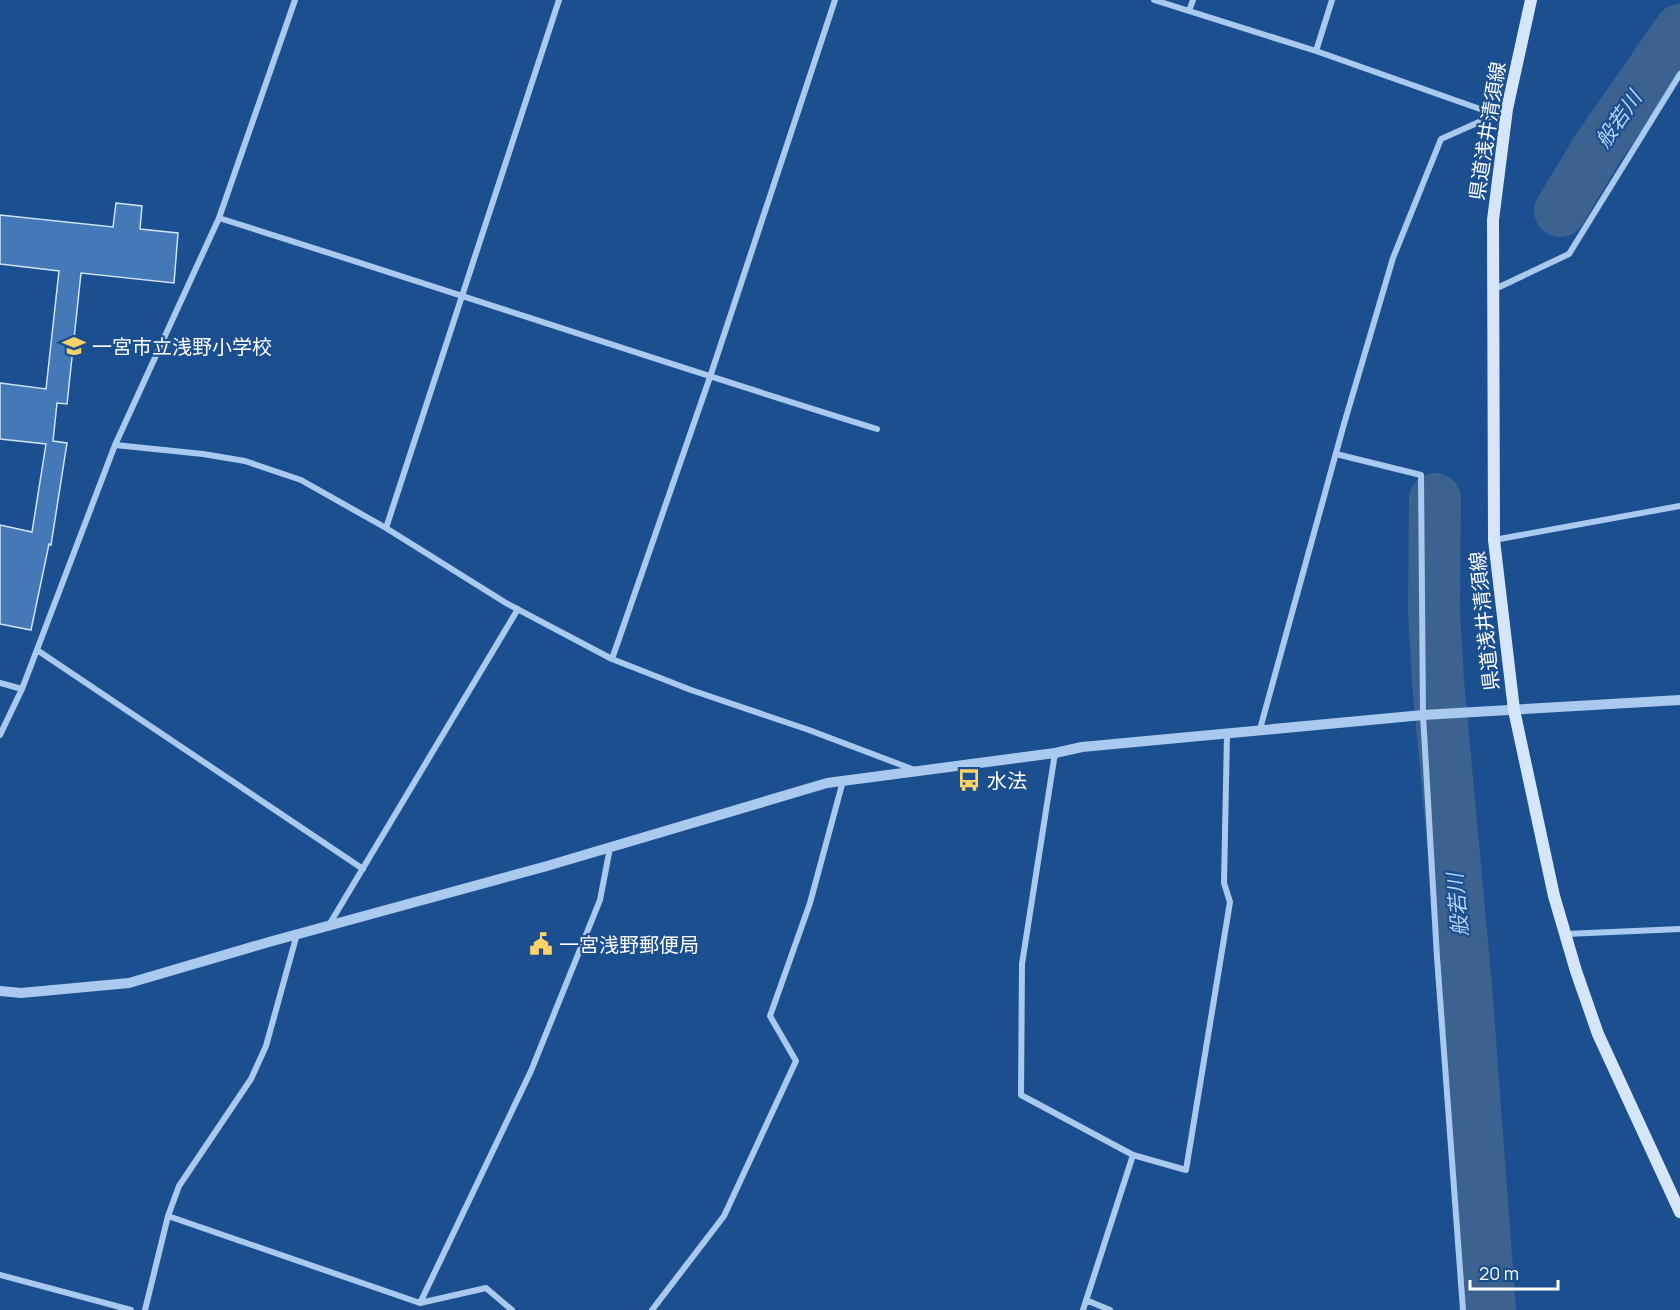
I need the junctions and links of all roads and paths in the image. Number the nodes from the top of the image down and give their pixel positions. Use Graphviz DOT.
graph roads {
  1 [pos="295,0"];
  2 [pos="559,0"];
  3 [pos="835,0"];
  4 [pos="1154,0"];
  5 [pos="1193,0"];
  6 [pos="1332,0"];
  7 [pos="1531,0"];
  8 [pos="1189,11"];
  9 [pos="1316,51"];
  10 [pos="1680,74"];
  11 [pos="1502,112"];
  12 [pos="219,218"];
  13 [pos="1495,289"];
  14 [pos="462,295"];
  15 [pos="710,377"];
  16 [pos="877,429"];
  17 [pos="115,446"];
  18 [pos="1336,454"];
  19 [pos="1680,506"];
  20 [pos="386,528"];
  21 [pos="1494,540"];
  22 [pos="518,609"];
  23 [pos="37,650"];
  24 [pos="612,659"];
  25 [pos="0,683"];
  26 [pos="22,689"];
  27 [pos="1680,700"];
  28 [pos="1514,710"];
  29 [pos="1423,715"];
  30 [pos="1260,729"];
  31 [pos="1227,734"];
  32 [pos="0,735"];
  33 [pos="1055,753"];
  34 [pos="916,771"];
  35 [pos="843,781"];
  36 [pos="610,847"];
  37 [pos="363,869"];
  38 [pos="329,925"];
  39 [pos="1680,929"];
  40 [pos="297,934"];
  41 [pos="1565,934"];
  42 [pos="0,991"];
  43 [pos="1133,1155"];
  44 [pos="1680,1212"];
  45 [pos="168,1216"];
  46 [pos="0,1275"];
  47 [pos="1086,1300"];
  48 [pos="420,1303"];
  49 [pos="131,1310"];
  50 [pos="146,1310"];
  51 [pos="512,1310"];
  52 [pos="652,1310"];
  53 [pos="1083,1310"];
  54 [pos="1110,1310"];
  55 [pos="1462,1310"];
  1 -- 12 [label="street"];
  2 -- 14 [label="street"];
  3 -- 15 [label="street"];
  4 -- 8 [label="street"];
  5 -- 8 [label="street"];
  6 -- 9 [label="street"];
  7 -- 11 [label="main road, 県道浅井清須線"];
  8 -- 9 [label="street"];
  9 -- 11 [label="street"];
  10 -- 13 [label="street"];
  11 -- 13 [label="main road, 県道浅井清須線"];
  11 -- 18 [label="street"];
  12 -- 14 [label="street"];
  12 -- 17 [label="street"];
  13 -- 21 [label="main road, 県道浅井清須線"];
  14 -- 15 [label="street"];
  14 -- 20 [label="street"];
  15 -- 16 [label="street"];
  15 -- 24 [label="street"];
  17 -- 20 [label="street"];
  17 -- 23 [label="street"];
  18 -- 29 [label="street"];
  18 -- 30 [label="street"];
  19 -- 21 [label="street"];
  20 -- 22 [label="street"];
  21 -- 28 [label="main road, 県道浅井清須線"];
  22 -- 24 [label="street"];
  22 -- 37 [label="street"];
  23 -- 26 [label="street"];
  23 -- 37 [label="street"];
  24 -- 34 [label="street"];
  25 -- 26 [label="street"];
  26 -- 32 [label="street"];
  27 -- 28 [label="street"];
  28 -- 29 [label="street"];
  28 -- 41 [label="main road, 県道浅井清須線"];
  29 -- 30 [label="street"];
  29 -- 55 [label="street"];
  30 -- 31 [label="street"];
  31 -- 33 [label="street"];
  31 -- 43 [label="street"];
  33 -- 34 [label="street"];
  33 -- 43 [label="street"];
  34 -- 35 [label="street"];
  35 -- 36 [label="street"];
  35 -- 52 [label="street"];
  36 -- 38 [label="street"];
  36 -- 48 [label="street"];
  37 -- 38 [label="street"];
  38 -- 40 [label="street"];
  39 -- 41 [label="street"];
  40 -- 42 [label="street"];
  40 -- 45 [label="street"];
  41 -- 44 [label="main road, 県道浅井清須線"];
  43 -- 47 [label="street"];
  45 -- 48 [label="street"];
  45 -- 50 [label="street"];
  46 -- 49 [label="street"];
  47 -- 53 [label="street"];
  47 -- 54 [label="street"];
  48 -- 51 [label="street"];
}
